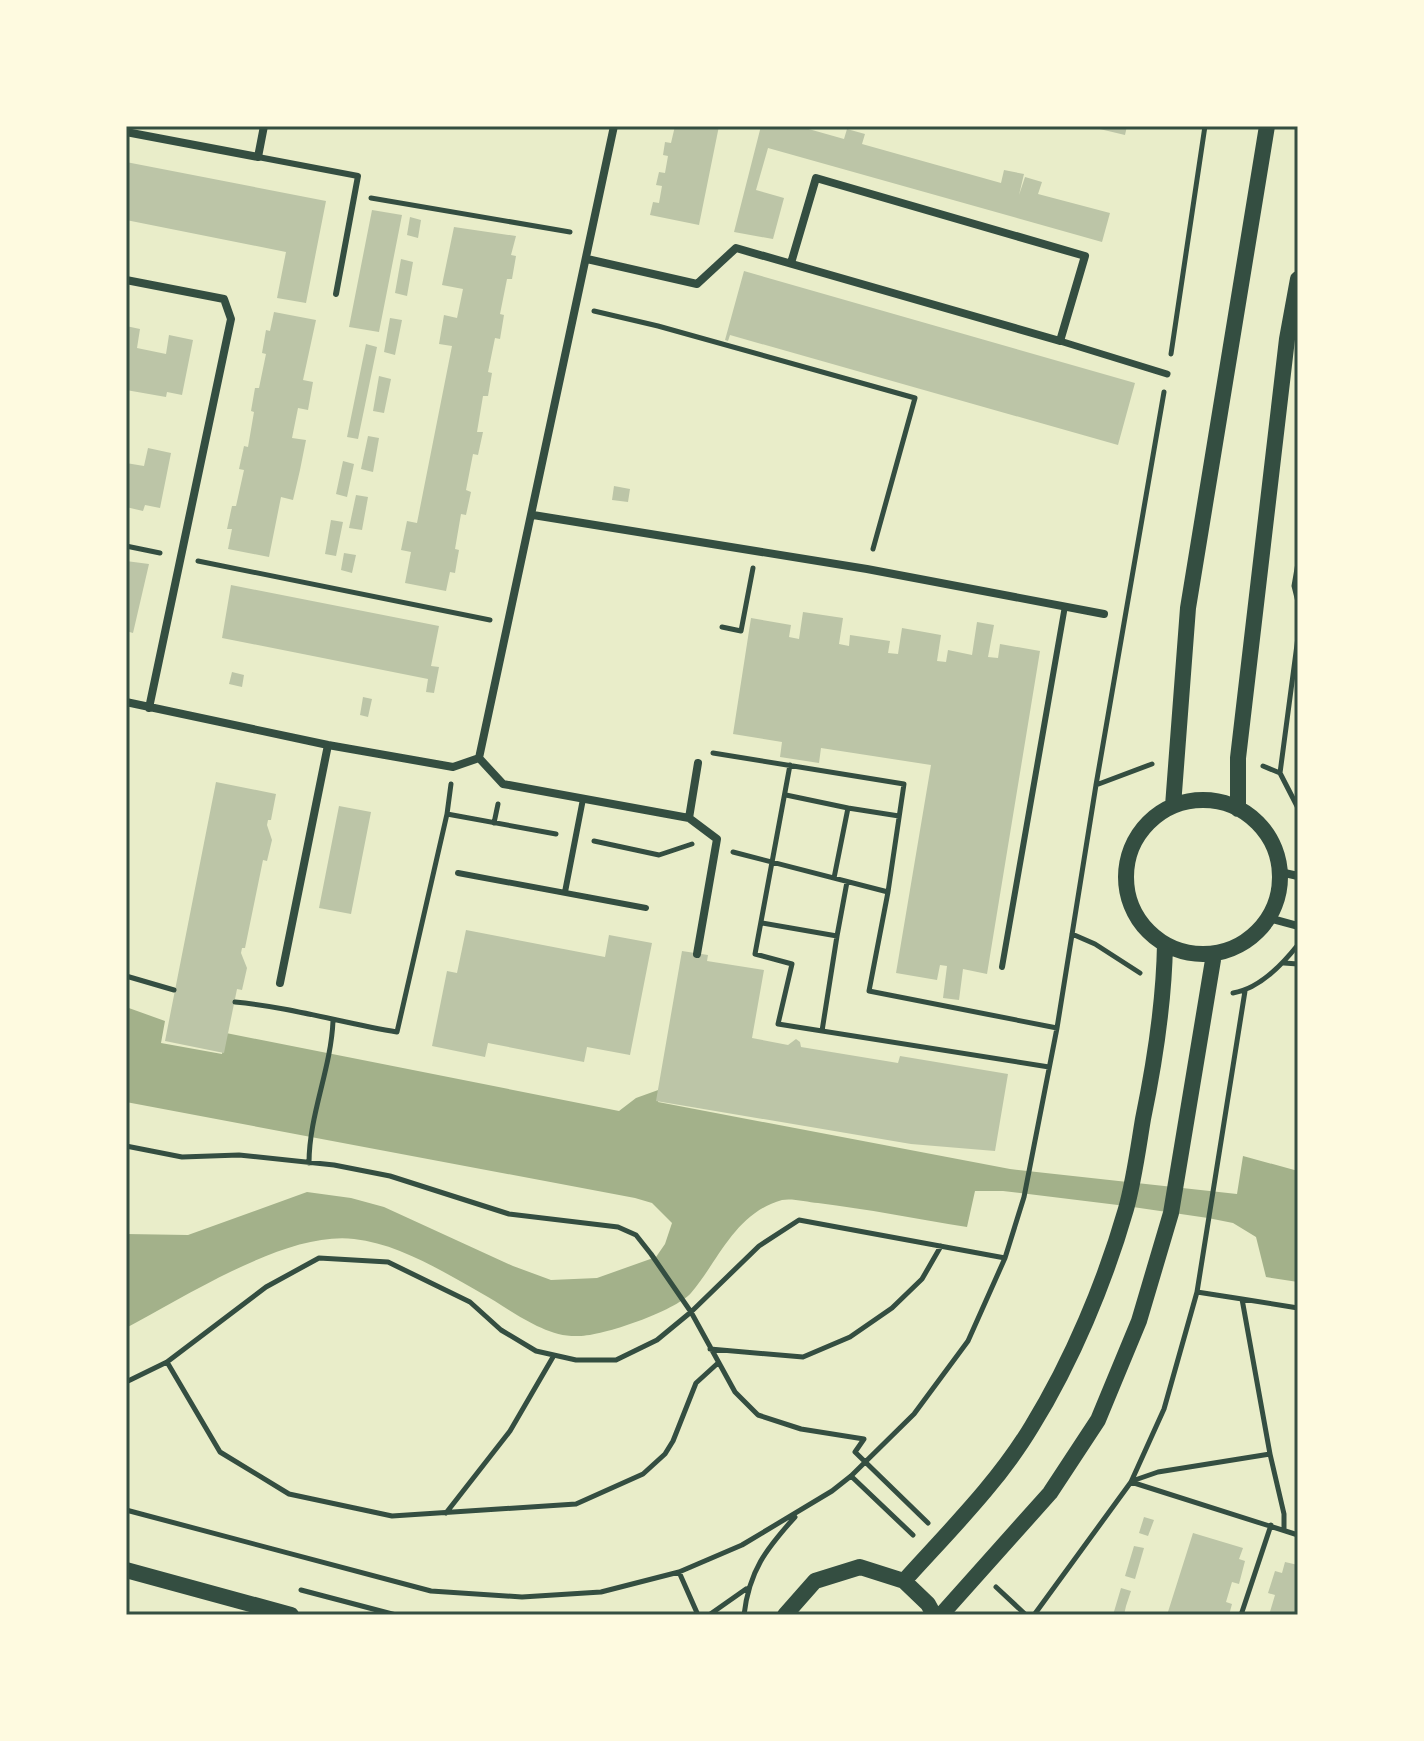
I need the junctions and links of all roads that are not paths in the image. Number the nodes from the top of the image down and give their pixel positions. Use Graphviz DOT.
graph roads {
  1 [pos="264,126"];
  2 [pos="614,126"];
  3 [pos="1267,126"];
  4 [pos="126,132"];
  5 [pos="258,157"];
  6 [pos="587,259"];
  7 [pos="791,263"];
  8 [pos="1298,279"];
  9 [pos="126,280"];
  10 [pos="336,294"];
  11 [pos="1060,341"];
  12 [pos="1167,374"];
  13 [pos="533,515"];
  14 [pos="1065,606"];
  15 [pos="1104,614"];
  16 [pos="126,702"];
  17 [pos="149,708"];
  18 [pos="328,745"];
  19 [pos="479,758"];
  20 [pos="698,763"];
  21 [pos="583,799"];
  22 [pos="1173,806"];
  23 [pos="1238,809"];
  24 [pos="689,818"];
  25 [pos="1280,872"];
  26 [pos="458,873"];
  27 [pos="1298,876"];
  28 [pos="565,892"];
  29 [pos="646,908"];
  30 [pos="1269,918"];
  31 [pos="1298,926"];
  32 [pos="1165,944"];
  33 [pos="697,954"];
  34 [pos="1214,954"];
  35 [pos="1002,967"];
  36 [pos="280,983"];
  37 [pos="126,1570"];
  38 [pos="904,1581"];
  39 [pos="291,1615"];
  40 [pos="785,1615"];
  41 [pos="934,1615"];
  42 [pos="941,1615"];
  1 -- 5 [label="street"];
  2 -- 6 [label="street"];
  3 -- 22 [label="main road"];
  4 -- 5 [label="street"];
  5 -- 10 [label="lane"];
  6 -- 7 [label="street"];
  6 -- 13 [label="street"];
  7 -- 11 [label="street"];
  7 -- 11 [label="street"];
  8 -- 23 [label="main road"];
  9 -- 17 [label="street"];
  11 -- 12 [label="street"];
  13 -- 14 [label="street"];
  13 -- 19 [label="street"];
  14 -- 15 [label="street"];
  14 -- 35 [label="lane"];
  16 -- 17 [label="street"];
  17 -- 18 [label="street"];
  18 -- 19 [label="street"];
  18 -- 36 [label="street"];
  19 -- 21 [label="street"];
  20 -- 24 [label="street"];
  21 -- 24 [label="street"];
  21 -- 28 [label="lane"];
  22 -- 23 [label="main road"];
  22 -- 32 [label="main road"];
  23 -- 25 [label="main road"];
  24 -- 33 [label="street"];
  25 -- 27 [label="street"];
  25 -- 30 [label="main road"];
  26 -- 28 [label="lane"];
  28 -- 29 [label="lane"];
  30 -- 31 [label="street"];
  30 -- 34 [label="main road"];
  32 -- 34 [label="main road"];
  32 -- 38 [label="main road"];
  34 -- 42 [label="main road"];
  37 -- 39 [label="main road"];
  38 -- 40 [label="main road"];
  38 -- 41 [label="main road"];
}
